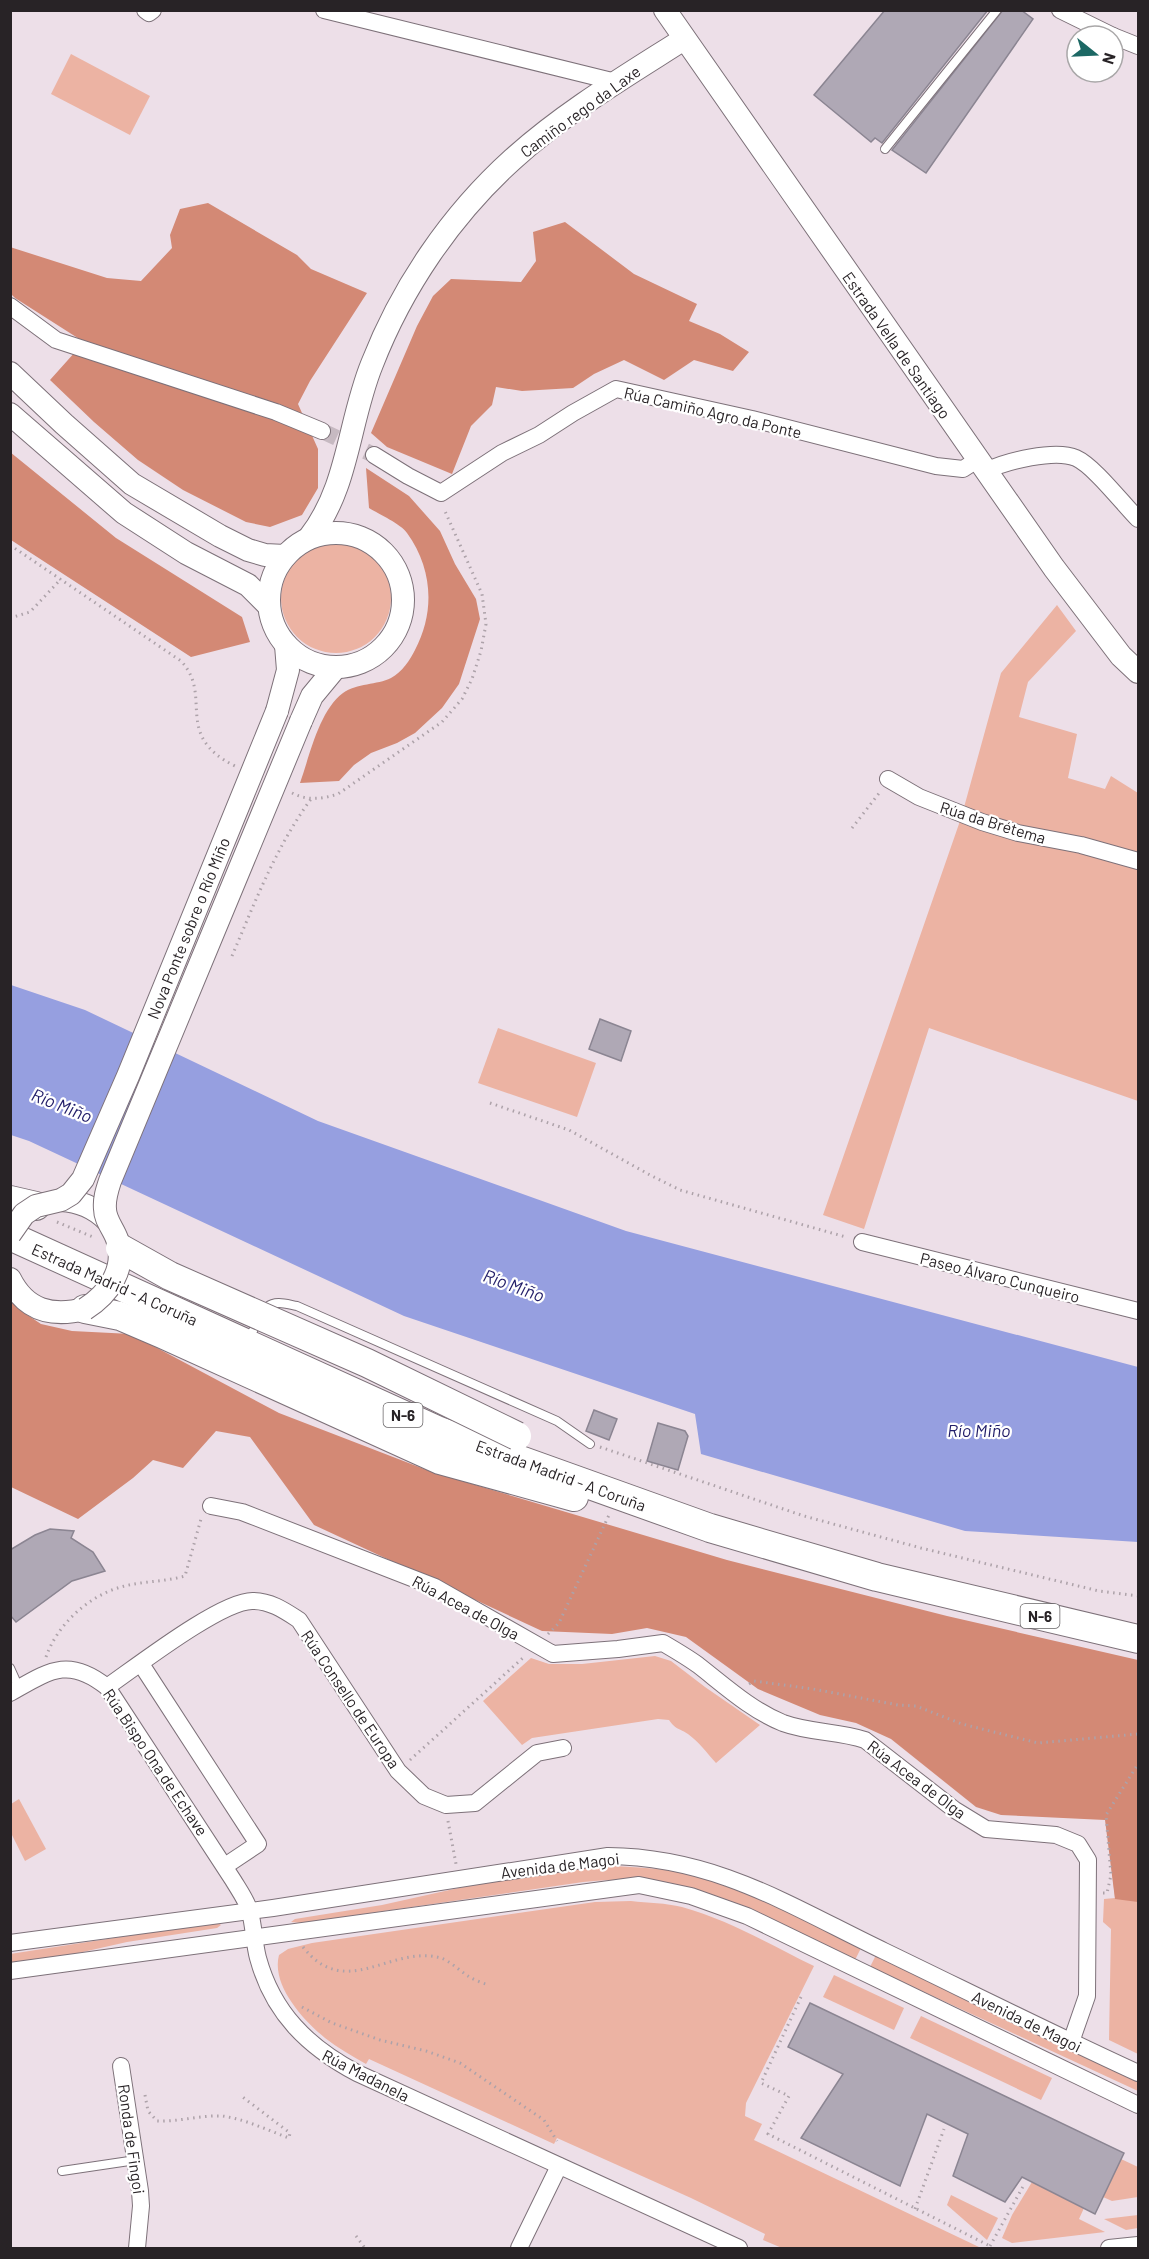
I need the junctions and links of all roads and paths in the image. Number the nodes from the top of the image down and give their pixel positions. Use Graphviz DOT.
graph roads {
  1 [pos="145,10"];
  2 [pos="153,10"];
  3 [pos="324,10"];
  4 [pos="665,10"];
  5 [pos="997,10"];
  6 [pos="1060,10"];
  7 [pos="1089,24"];
  8 [pos="684,39"];
  9 [pos="616,82"];
  10 [pos="885,149"];
  11 [pos="10,306"];
  12 [pos="10,373"];
  13 [pos="10,414"];
  14 [pos="322,431"];
  15 [pos="374,455"];
  16 [pos="981,466"];
  17 [pos="341,477"];
  18 [pos="1138,519"];
  19 [pos="361,537"];
  20 [pos="309,538"];
  21 [pos="285,556"];
  22 [pos="61,579"];
  23 [pos="269,606"];
  24 [pos="10,618"];
  25 [pos="286,645"];
  26 [pos="336,667"];
  27 [pos="1138,672"];
  28 [pos="888,779"];
  29 [pos="310,799"];
  30 [pos="852,828"];
  31 [pos="1138,861"];
  32 [pos="232,956"];
  33 [pos="490,1103"];
  34 [pos="39,1206"];
  35 [pos="10,1235"];
  36 [pos="108,1236"];
  37 [pos="862,1242"];
  38 [pos="10,1279"];
  39 [pos="85,1309"];
  40 [pos="1138,1311"];
  41 [pos="245,1344"];
  42 [pos="590,1444"];
  43 [pos="211,1506"];
  44 [pos="612,1508"];
  45 [pos="810,1558"];
  46 [pos="945,1593"];
  47 [pos="1138,1596"];
  48 [pos="543,1639"];
  49 [pos="1138,1639"];
  50 [pos="528,1653"];
  51 [pos="46,1657"];
  52 [pos="141,1664"];
  53 [pos="10,1668"];
  54 [pos="744,1686"];
  55 [pos="108,1687"];
  56 [pos="15,1690"];
  57 [pos="1138,1734"];
  58 [pos="563,1749"];
  59 [pos="406,1763"];
  60 [pos="1138,1764"];
  61 [pos="448,1816"];
  62 [pos="225,1866"];
  63 [pos="456,1868"];
  64 [pos="1098,1892"];
  65 [pos="250,1911"];
  66 [pos="254,1937"];
  67 [pos="10,1943"];
  68 [pos="300,1943"];
  69 [pos="10,1971"];
  70 [pos="489,1985"];
  71 [pos="801,1997"];
  72 [pos="293,2007"];
  73 [pos="1071,2042"];
  74 [pos="122,2066"];
  75 [pos="1138,2073"];
  76 [pos="240,2095"];
  77 [pos="145,2096"];
  78 [pos="1138,2105"];
  79 [pos="944,2129"];
  80 [pos="557,2141"];
  81 [pos="136,2160"];
  82 [pos="560,2166"];
  83 [pos="62,2171"];
  84 [pos="1024,2183"];
  85 [pos="915,2209"];
  86 [pos="356,2236"];
  87 [pos="1138,2245"];
  88 [pos="991,2247"];
  89 [pos="137,2248"];
  90 [pos="365,2248"];
  91 [pos="519,2248"];
  92 [pos="739,2248"];
  93 [pos="1109,2248"];
  1 -- 2 [label="street"];
  3 -- 9 [label="street"];
  4 -- 8 [label="main road, Estrada Vella de Santiago"];
  5 -- 10 [label="lane"];
  6 -- 7 [label="street"];
  8 -- 9 [label="main road, Camiño rego da Laxe"];
  8 -- 16 [label="main road, Estrada Vella de Santiago"];
  9 -- 17 [label="main road, Camiño rego da Laxe"];
  11 -- 14 [label="street"];
  12 -- 21 [label="main road"];
  13 -- 23 [label="main road"];
  15 -- 16 [label="street, Rúa Camiño Agro da Ponte"];
  16 -- 18 [label="street"];
  16 -- 27 [label="main road, Estrada Vella de Santiago"];
  17 -- 19 [label="main road"];
  17 -- 20 [label="main road"];
  19 -- 20 [label="main road"];
  19 -- 26 [label="main road"];
  20 -- 21 [label="main road"];
  21 -- 23 [label="main road"];
  22 -- 24 [label="path"];
  23 -- 25 [label="main road"];
  25 -- 26 [label="main road"];
  25 -- 34 [label="main road, Nova Ponte sobre o Río Miño, bridge"];
  26 -- 36 [label="main road, Nova Ponte sobre o Río Miño, bridge"];
  28 -- 30 [label="path"];
  28 -- 31 [label="street, Rúa da Brétema"];
  29 -- 32 [label="path"];
  33 -- 37 [label="path"];
  34 -- 35 [label="main road, Nova Ponte sobre o Río Miño, bridge"];
  34 -- 36 [label="path"];
  34 -- 36 [label="main road, bridge"];
  35 -- 41 [label="highway, Estrada Madrid - A Coruña / N-6"];
  36 -- 39 [label="main road, Nova Ponte sobre o Río Miño, bridge"];
  36 -- 45 [label="highway, bridge"];
  37 -- 40 [label="street, Paseo Álvaro Cunqueiro"];
  38 -- 39 [label="main road"];
  39 -- 44 [label="highway"];
  41 -- 42 [label="lane"];
  41 -- 45 [label="highway, Estrada Madrid - A Coruña / N-6"];
  42 -- 47 [label="path"];
  43 -- 51 [label="path"];
  43 -- 73 [label="street, Rúa Acea de Olga"];
  44 -- 46 [label="highway"];
  44 -- 48 [label="path"];
  45 -- 46 [label="highway, Estrada Madrid - A Coruña / N-6"];
  46 -- 49 [label="highway, Estrada Madrid - A Coruña / N-6"];
  50 -- 59 [label="path"];
  52 -- 55 [label="street, Rúa Consello de Europa"];
  52 -- 58 [label="street, Rúa Consello de Europa"];
  52 -- 62 [label="street"];
  53 -- 56 [label="lane"];
  54 -- 57 [label="path"];
  55 -- 56 [label="street, Rúa Bispo Ona de Echave"];
  55 -- 62 [label="street, Rúa Bispo Ona de Echave"];
  60 -- 64 [label="path"];
  61 -- 63 [label="path"];
  62 -- 65 [label="street, Rúa Bispo Ona de Echave"];
  65 -- 66 [label="street, Rúa Madanela"];
  65 -- 67 [label="street, Avenida de Magoi"];
  65 -- 73 [label="street, Avenida de Magoi"];
  66 -- 69 [label="street, Avenida de Magoi"];
  66 -- 78 [label="street, Avenida de Magoi"];
  66 -- 82 [label="street, Rúa Madanela"];
  68 -- 70 [label="path"];
  71 -- 85 [label="path"];
  72 -- 80 [label="path"];
  73 -- 75 [label="street, Avenida de Magoi"];
  74 -- 81 [label="street, Ronda de Fingoi"];
  76 -- 77 [label="path"];
  79 -- 85 [label="path"];
  81 -- 83 [label="lane"];
  81 -- 89 [label="street, Ronda de Fingoi"];
  82 -- 91 [label="street"];
  82 -- 92 [label="street, Rúa Madanela"];
  84 -- 88 [label="path"];
  85 -- 88 [label="path"];
  86 -- 90 [label="path"];
  87 -- 93 [label="street"];
}
